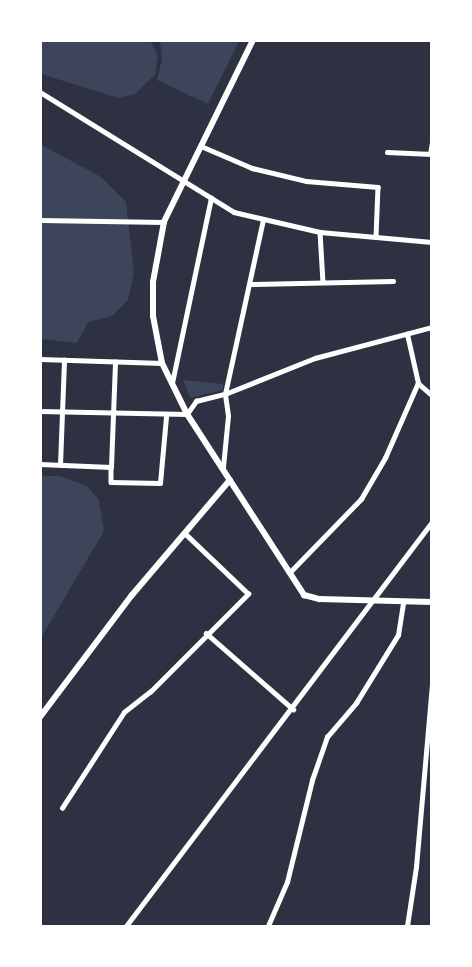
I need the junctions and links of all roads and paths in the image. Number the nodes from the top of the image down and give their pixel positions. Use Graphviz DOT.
graph roads {
  1 [pos="253,40"];
  2 [pos="40,92"];
  3 [pos="432,143"];
  4 [pos="201,146"];
  5 [pos="387,152"];
  6 [pos="431,154"];
  7 [pos="184,179"];
  8 [pos="211,198"];
  9 [pos="40,220"];
  10 [pos="263,220"];
  11 [pos="164,222"];
  12 [pos="320,232"];
  13 [pos="376,237"];
  14 [pos="432,242"];
  15 [pos="393,281"];
  16 [pos="322,282"];
  17 [pos="250,284"];
  18 [pos="432,327"];
  19 [pos="407,333"];
  20 [pos="40,359"];
  21 [pos="64,360"];
  22 [pos="115,362"];
  23 [pos="162,363"];
  24 [pos="418,383"];
  25 [pos="171,385"];
  26 [pos="225,394"];
  27 [pos="432,395"];
  28 [pos="40,411"];
  29 [pos="63,412"];
  30 [pos="113,414"];
  31 [pos="186,414"];
  32 [pos="166,417"];
  33 [pos="40,464"];
  34 [pos="60,465"];
  35 [pos="223,466"];
  36 [pos="111,467"];
  37 [pos="230,480"];
  38 [pos="432,522"];
  39 [pos="186,535"];
  40 [pos="290,572"];
  41 [pos="374,600"];
  42 [pos="403,602"];
  43 [pos="432,602"];
  44 [pos="206,633"];
  45 [pos="432,683"];
  46 [pos="293,709"];
  47 [pos="40,717"];
  48 [pos="62,808"];
  49 [pos="126,927"];
  50 [pos="268,927"];
  51 [pos="407,927"];
  1 -- 4 [label="street"];
  2 -- 7 [label="street"];
  3 -- 6 [label="street"];
  4 -- 7 [label="street"];
  4 -- 13 [label="street"];
  5 -- 6 [label="street"];
  7 -- 8 [label="street"];
  7 -- 11 [label="street"];
  8 -- 10 [label="street"];
  8 -- 25 [label="street"];
  9 -- 11 [label="street"];
  10 -- 12 [label="street"];
  10 -- 17 [label="street"];
  11 -- 23 [label="street"];
  12 -- 13 [label="street"];
  12 -- 16 [label="street"];
  13 -- 14 [label="street"];
  15 -- 16 [label="street"];
  16 -- 17 [label="street"];
  17 -- 26 [label="street"];
  18 -- 19 [label="street"];
  19 -- 24 [label="street"];
  19 -- 26 [label="street"];
  20 -- 21 [label="street"];
  21 -- 22 [label="street"];
  21 -- 29 [label="street"];
  22 -- 23 [label="street"];
  22 -- 30 [label="street"];
  23 -- 25 [label="street"];
  24 -- 27 [label="street"];
  24 -- 40 [label="street"];
  25 -- 31 [label="street"];
  26 -- 31 [label="street"];
  26 -- 35 [label="street"];
  28 -- 29 [label="street"];
  29 -- 30 [label="street"];
  29 -- 34 [label="street"];
  30 -- 32 [label="street"];
  30 -- 36 [label="street"];
  31 -- 32 [label="street"];
  31 -- 35 [label="street"];
  32 -- 36 [label="street"];
  33 -- 34 [label="street"];
  34 -- 36 [label="street"];
  35 -- 37 [label="street"];
  37 -- 39 [label="street"];
  37 -- 40 [label="street"];
  38 -- 41 [label="street"];
  39 -- 44 [label="street"];
  39 -- 47 [label="street"];
  40 -- 41 [label="street"];
  41 -- 42 [label="street"];
  41 -- 46 [label="street"];
  42 -- 43 [label="street"];
  42 -- 50 [label="street"];
  44 -- 46 [label="street"];
  44 -- 48 [label="street"];
  45 -- 51 [label="street"];
  46 -- 49 [label="street"];
}
